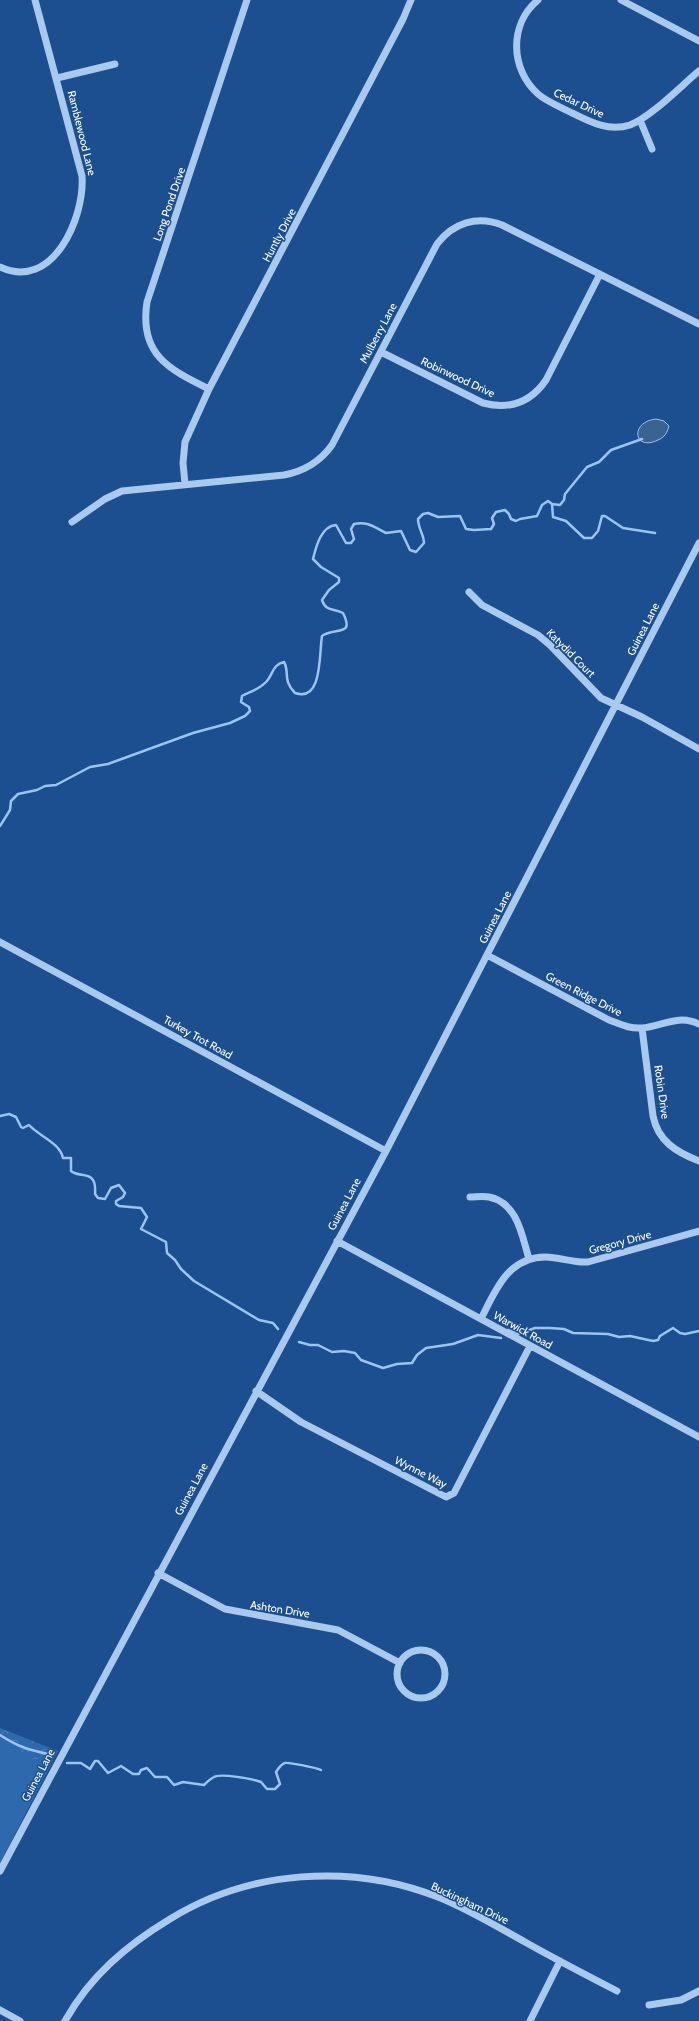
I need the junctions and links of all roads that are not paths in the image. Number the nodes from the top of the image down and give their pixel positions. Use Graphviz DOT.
graph roads {
  1 [pos="35,0"];
  2 [pos="247,0"];
  3 [pos="410,0"];
  4 [pos="538,0"];
  5 [pos="625,1"];
  6 [pos="699,41"];
  7 [pos="115,64"];
  8 [pos="699,71"];
  9 [pos="57,78"];
  10 [pos="640,120"];
  11 [pos="652,149"];
  12 [pos="0,267"];
  13 [pos="600,274"];
  14 [pos="699,324"];
  15 [pos="381,352"];
  16 [pos="209,388"];
  17 [pos="185,484"];
  18 [pos="72,522"];
  19 [pos="699,543"];
  20 [pos="469,592"];
  21 [pos="616,705"];
  22 [pos="699,749"];
  23 [pos="0,942"];
  24 [pos="487,956"];
  25 [pos="699,1024"];
  26 [pos="642,1028"];
  27 [pos="386,1151"];
  28 [pos="699,1161"];
  29 [pos="470,1197"];
  30 [pos="699,1231"];
  31 [pos="337,1241"];
  32 [pos="529,1259"];
  33 [pos="480,1319"];
  34 [pos="530,1346"];
  35 [pos="256,1391"];
  36 [pos="699,1437"];
  37 [pos="158,1573"];
  38 [pos="400,1663"];
  39 [pos="0,1871"];
  40 [pos="560,1961"];
  41 [pos="617,1991"];
  42 [pos="699,1991"];
  43 [pos="649,2005"];
  44 [pos="0,2010"];
  45 [pos="20,2021"];
  46 [pos="65,2021"];
  47 [pos="530,2021"];
  1 -- 9 [label="street, Ramblewood Lane"];
  2 -- 16 [label="street, Long Pond Drive"];
  3 -- 16 [label="street, Huntly Drive"];
  4 -- 10 [label="street, Cedar Drive"];
  5 -- 6 [label="street"];
  7 -- 9 [label="street"];
  8 -- 10 [label="street, Cedar Drive"];
  9 -- 12 [label="street, Ramblewood Lane"];
  10 -- 11 [label="street"];
  13 -- 14 [label="street, Mulberry Lane"];
  13 -- 15 [label="street, Mulberry Lane"];
  13 -- 15 [label="street, Robinwood Drive"];
  15 -- 17 [label="street, Mulberry Lane"];
  16 -- 17 [label="street, Huntly Drive"];
  17 -- 18 [label="street, Mulberry Lane"];
  19 -- 21 [label="street, Guinea Lane"];
  20 -- 21 [label="street, Katydid Court"];
  21 -- 22 [label="street, Katydid Court"];
  21 -- 24 [label="street, Guinea Lane"];
  23 -- 27 [label="street, Turkey Trot Road"];
  24 -- 26 [label="street, Green Ridge Drive"];
  24 -- 27 [label="street, Guinea Lane"];
  25 -- 26 [label="street, Green Ridge Drive"];
  26 -- 28 [label="street, Robin Drive"];
  27 -- 31 [label="street, Guinea Lane"];
  29 -- 32 [label="street"];
  30 -- 32 [label="street, Gregory Drive"];
  31 -- 33 [label="street, Warwick Road"];
  31 -- 35 [label="street, Guinea Lane"];
  32 -- 33 [label="street, Gregory Drive"];
  33 -- 34 [label="street, Warwick Road"];
  34 -- 35 [label="street, Wynne Way"];
  34 -- 36 [label="street, Warwick Road"];
  35 -- 37 [label="street, Guinea Lane"];
  37 -- 38 [label="street, Ashton Drive"];
  37 -- 39 [label="street, Guinea Lane"];
  38 -- 38 [label="street"];
  40 -- 41 [label="street, Buckingham Drive"];
  40 -- 46 [label="street, Buckingham Drive"];
  40 -- 47 [label="street"];
  42 -- 43 [label="street"];
  44 -- 45 [label="street"];
}
